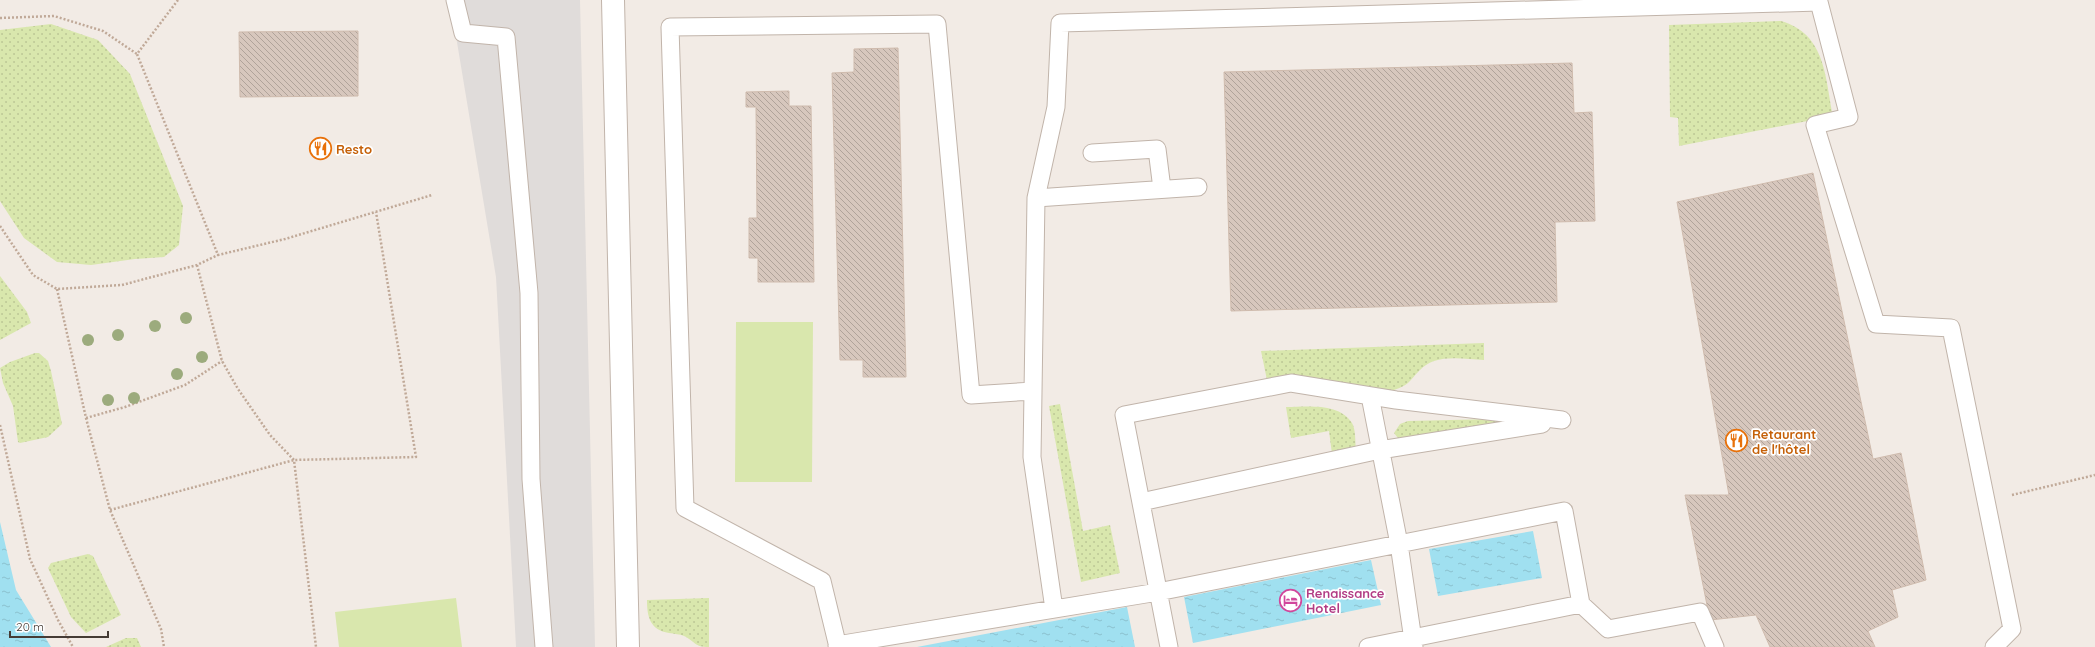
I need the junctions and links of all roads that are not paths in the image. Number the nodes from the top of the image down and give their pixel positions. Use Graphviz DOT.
graph roads {
  1 [pos="454,0"];
  2 [pos="613,0"];
  3 [pos="1092,153"];
  4 [pos="1198,187"];
  5 [pos="1162,190"];
  6 [pos="1036,198"];
  7 [pos="1033,391"];
  8 [pos="1370,396"];
  9 [pos="1380,450"];
  10 [pos="1140,502"];
  11 [pos="1398,544"];
  12 [pos="1158,592"];
  13 [pos="1581,604"];
  14 [pos="1054,609"];
  15 [pos="1413,642"];
  16 [pos="838,646"];
  17 [pos="544,647"];
  18 [pos="628,647"];
  19 [pos="1169,647"];
  20 [pos="1368,647"];
  21 [pos="1715,647"];
  22 [pos="1994,647"];
  1 -- 17 [label="lane"];
  2 -- 18 [label="street"];
  3 -- 5 [label="lane"];
  4 -- 5 [label="lane"];
  5 -- 6 [label="lane"];
  6 -- 7 [label="lane"];
  6 -- 22 [label="lane"];
  7 -- 14 [label="lane"];
  7 -- 16 [label="lane"];
  8 -- 9 [label="lane"];
  8 -- 9 [label="lane"];
  8 -- 10 [label="lane"];
  9 -- 10 [label="lane"];
  9 -- 11 [label="lane"];
  10 -- 12 [label="lane"];
  11 -- 12 [label="lane"];
  11 -- 13 [label="lane"];
  11 -- 15 [label="lane"];
  12 -- 14 [label="lane"];
  12 -- 19 [label="lane"];
  13 -- 15 [label="lane"];
  13 -- 21 [label="lane"];
  14 -- 16 [label="lane"];
  15 -- 20 [label="lane"];
}
